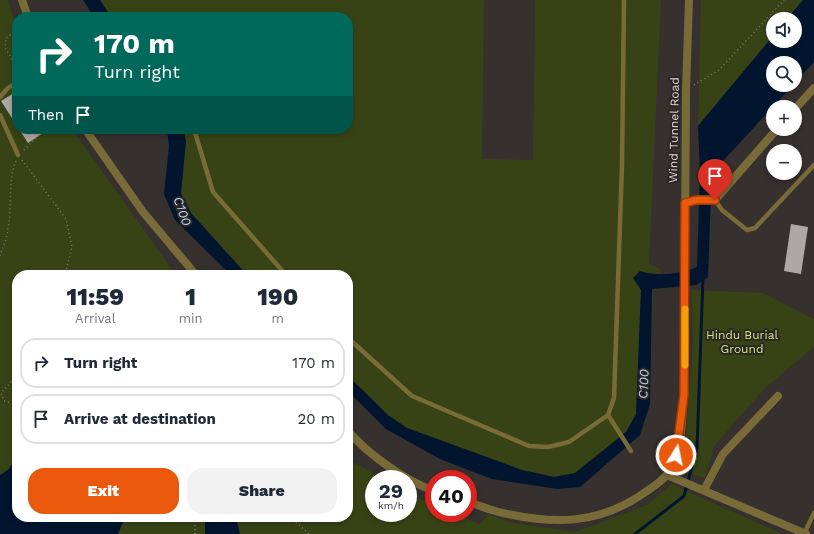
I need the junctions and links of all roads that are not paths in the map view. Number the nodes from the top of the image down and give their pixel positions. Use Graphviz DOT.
graph roads {
  1 [pos="22,0"];
  2 [pos="624,0"];
  3 [pos="689,0"];
  4 [pos="26,12"];
  5 [pos="12,85"];
  6 [pos="814,88"];
  7 [pos="0,97"];
  8 [pos="802,101"];
  9 [pos="0,115"];
  10 [pos="88,134"];
  11 [pos="196,134"];
  12 [pos="771,136"];
  13 [pos="18,155"];
  14 [pos="814,165"];
  15 [pos="714,200"];
  16 [pos="685,203"];
  17 [pos="192,270"];
  18 [pos="282,270"];
  19 [pos="353,342"];
  20 [pos="778,396"];
  21 [pos="608,415"];
  22 [pos="353,437"];
  23 [pos="631,451"];
  24 [pos="667,475"];
  25 [pos="425,486"];
  26 [pos="704,490"];
  27 [pos="477,505"];
  28 [pos="814,513"];
  29 [pos="805,534"];
  1 -- 4 [label="street"];
  2 -- 21 [label="lane"];
  3 -- 16 [label="street, Wind Tunnel Road"];
  5 -- 7 [label="lane"];
  6 -- 8 [label="street"];
  9 -- 13 [label="lane"];
  10 -- 17 [label="street"];
  11 -- 18 [label="lane"];
  12 -- 15 [label="street"];
  14 -- 15 [label="lane"];
  15 -- 16 [label="street"];
  16 -- 24 [label="street, Wind Tunnel Road"];
  19 -- 21 [label="lane"];
  20 -- 26 [label="street"];
  21 -- 23 [label="lane"];
  22 -- 25 [label="street"];
  24 -- 26 [label="street"];
  24 -- 27 [label="street, Wind Tunnel Road"];
  26 -- 29 [label="street"];
  28 -- 29 [label="lane"];
}
